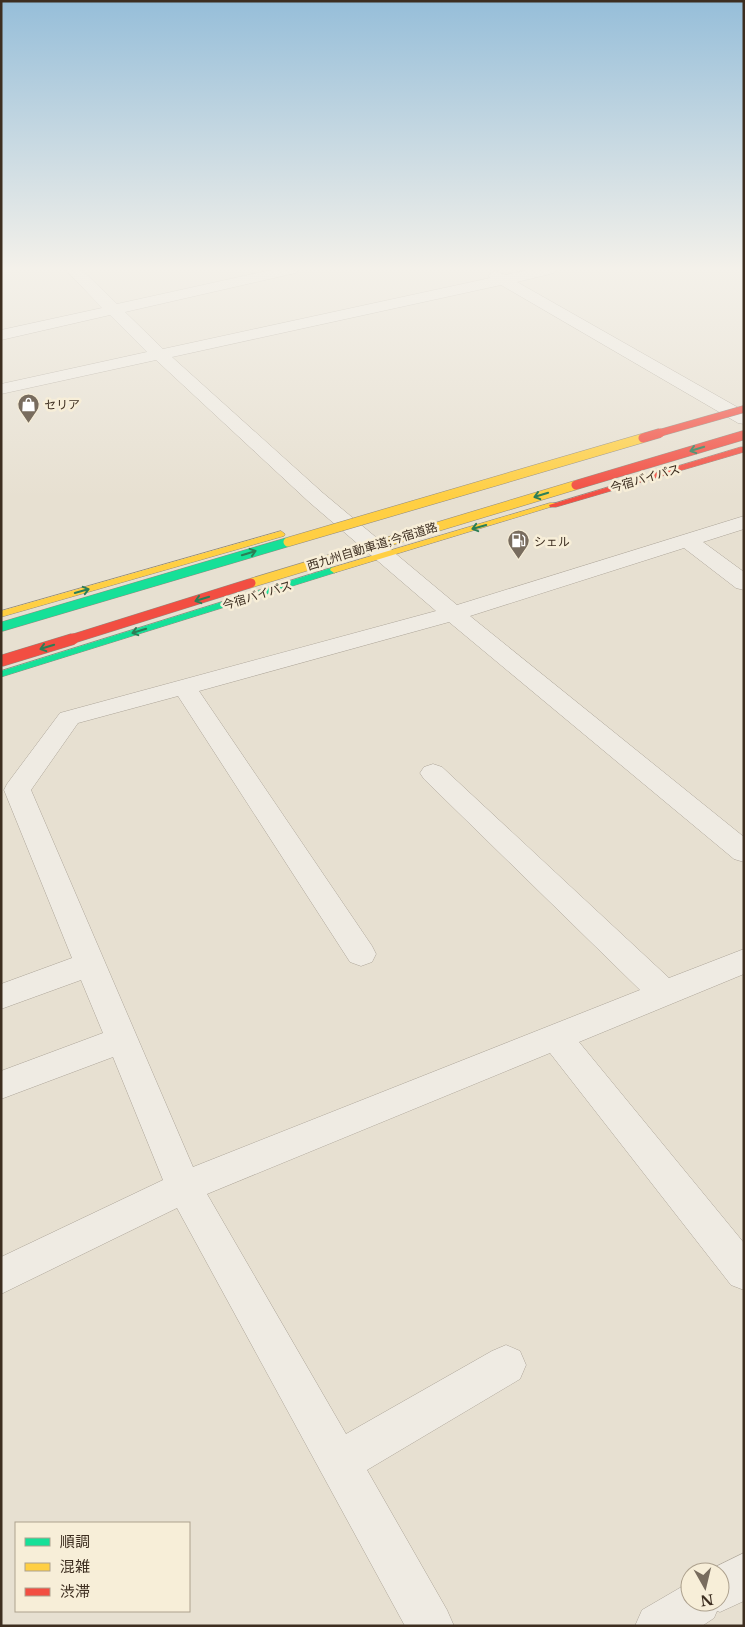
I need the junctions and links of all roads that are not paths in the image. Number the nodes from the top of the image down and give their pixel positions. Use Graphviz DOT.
graph roads {
  1 [pos="150,346"];
  2 [pos="196,346"];
  3 [pos="618,346"];
  4 [pos="158,354"];
  5 [pos="1,389"];
  6 [pos="744,403"];
  7 [pos="725,408"];
  8 [pos="744,409"];
  9 [pos="744,419"];
  10 [pos="744,435"];
  11 [pos="744,449"];
  12 [pos="338,518"];
  13 [pos="744,522"];
  14 [pos="687,540"];
  15 [pos="382,556"];
  16 [pos="744,583"];
  17 [pos="1,614"];
  18 [pos="453,614"];
  19 [pos="1,627"];
  20 [pos="1,661"];
  21 [pos="1,674"];
  22 [pos="184,687"];
  23 [pos="433,773"];
  24 [pos="744,852"];
  25 [pos="361,954"];
  26 [pos="744,961"];
  27 [pos="91,964"];
  28 [pos="664,993"];
  29 [pos="1,997"];
  30 [pos="556,1038"];
  31 [pos="122,1040"];
  32 [pos="1,1084"];
  33 [pos="184,1186"];
  34 [pos="744,1272"];
  35 [pos="1,1276"];
  36 [pos="506,1365"];
  37 [pos="339,1462"];
  38 [pos="744,1574"];
  39 [pos="730,1583"];
  40 [pos="681,1612"];
  41 [pos="432,1626"];
  42 [pos="658,1626"];
  1 -- 4 [label="street"];
  2 -- 4 [label="street"];
  3 -- 7 [label="street"];
  4 -- 5 [label="street"];
  4 -- 12 [label="street"];
  6 -- 7 [label="highway"];
  7 -- 9 [label="street"];
  7 -- 12 [label="highway"];
  19 -- 8 [label="highway, 西九州自動車道;今宿道路, one-way, bridge"];
  10 -- 20 [label="highway, 西九州自動車道;今宿道路, one-way, bridge"];
  11 -- 15 [label="highway, 今宿バイパス, one-way"];
  12 -- 15 [label="street"];
  17 -- 12 [label="highway, one-way"];
  13 -- 14 [label="street"];
  14 -- 16 [label="street"];
  14 -- 18 [label="street"];
  15 -- 18 [label="street"];
  15 -- 21 [label="highway, 今宿バイパス, one-way"];
  18 -- 22 [label="street"];
  18 -- 24 [label="street"];
  22 -- 25 [label="street"];
  22 -- 27 [label="street"];
  23 -- 28 [label="street"];
  26 -- 28 [label="street"];
  27 -- 29 [label="street"];
  27 -- 31 [label="street"];
  28 -- 30 [label="street"];
  30 -- 33 [label="street"];
  30 -- 34 [label="street"];
  31 -- 32 [label="street"];
  31 -- 33 [label="street"];
  33 -- 35 [label="street"];
  33 -- 37 [label="street"];
  36 -- 37 [label="street"];
  37 -- 41 [label="street"];
  38 -- 39 [label="street"];
  40 -- 42 [label="street"];
}
